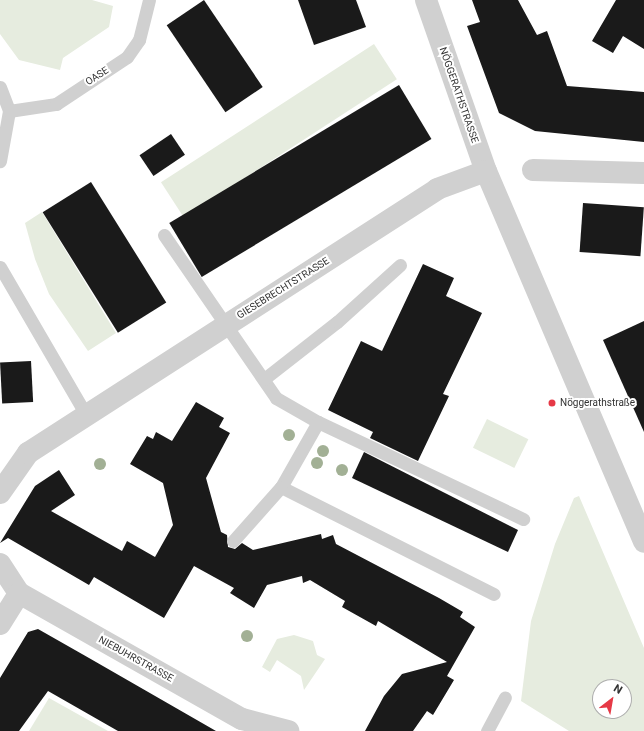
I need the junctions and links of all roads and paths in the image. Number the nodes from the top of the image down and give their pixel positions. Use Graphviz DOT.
graph roads {
  1 [pos="149,0"];
  2 [pos="426,0"];
  3 [pos="0,86"];
  4 [pos="9,111"];
  5 [pos="0,160"];
  6 [pos="534,170"];
  7 [pos="486,171"];
  8 [pos="644,172"];
  9 [pos="164,235"];
  10 [pos="400,265"];
  11 [pos="0,267"];
  12 [pos="226,324"];
  13 [pos="264,379"];
  14 [pos="86,415"];
  15 [pos="318,422"];
  16 [pos="281,487"];
  17 [pos="0,493"];
  18 [pos="523,519"];
  19 [pos="233,541"];
  20 [pos="644,542"];
  21 [pos="0,564"];
  22 [pos="19,593"];
  23 [pos="494,594"];
  24 [pos="0,624"];
  25 [pos="505,697"];
  26 [pos="288,731"];
  27 [pos="487,731"];
  1 -- 4 [label="lane, OASE"];
  2 -- 7 [label="street, NÖGGERATHSTRASSE"];
  3 -- 4 [label="lane"];
  4 -- 5 [label="lane"];
  6 -- 8 [label="street"];
  7 -- 12 [label="street, GIESEBRECHTSTRASSE"];
  7 -- 20 [label="street, NÖGGERATHSTRASSE"];
  9 -- 12 [label="lane"];
  10 -- 13 [label="lane"];
  11 -- 14 [label="lane"];
  12 -- 13 [label="lane"];
  12 -- 14 [label="street, GIESEBRECHTSTRASSE"];
  13 -- 15 [label="lane"];
  14 -- 17 [label="street, GIESEBRECHTSTRASSE"];
  15 -- 16 [label="lane"];
  15 -- 18 [label="lane"];
  16 -- 19 [label="lane"];
  16 -- 23 [label="lane"];
  21 -- 22 [label="street, NIEBUHRSTRASSE"];
  22 -- 24 [label="street"];
  22 -- 26 [label="street, NIEBUHRSTRASSE"];
  25 -- 27 [label="lane"];
}
